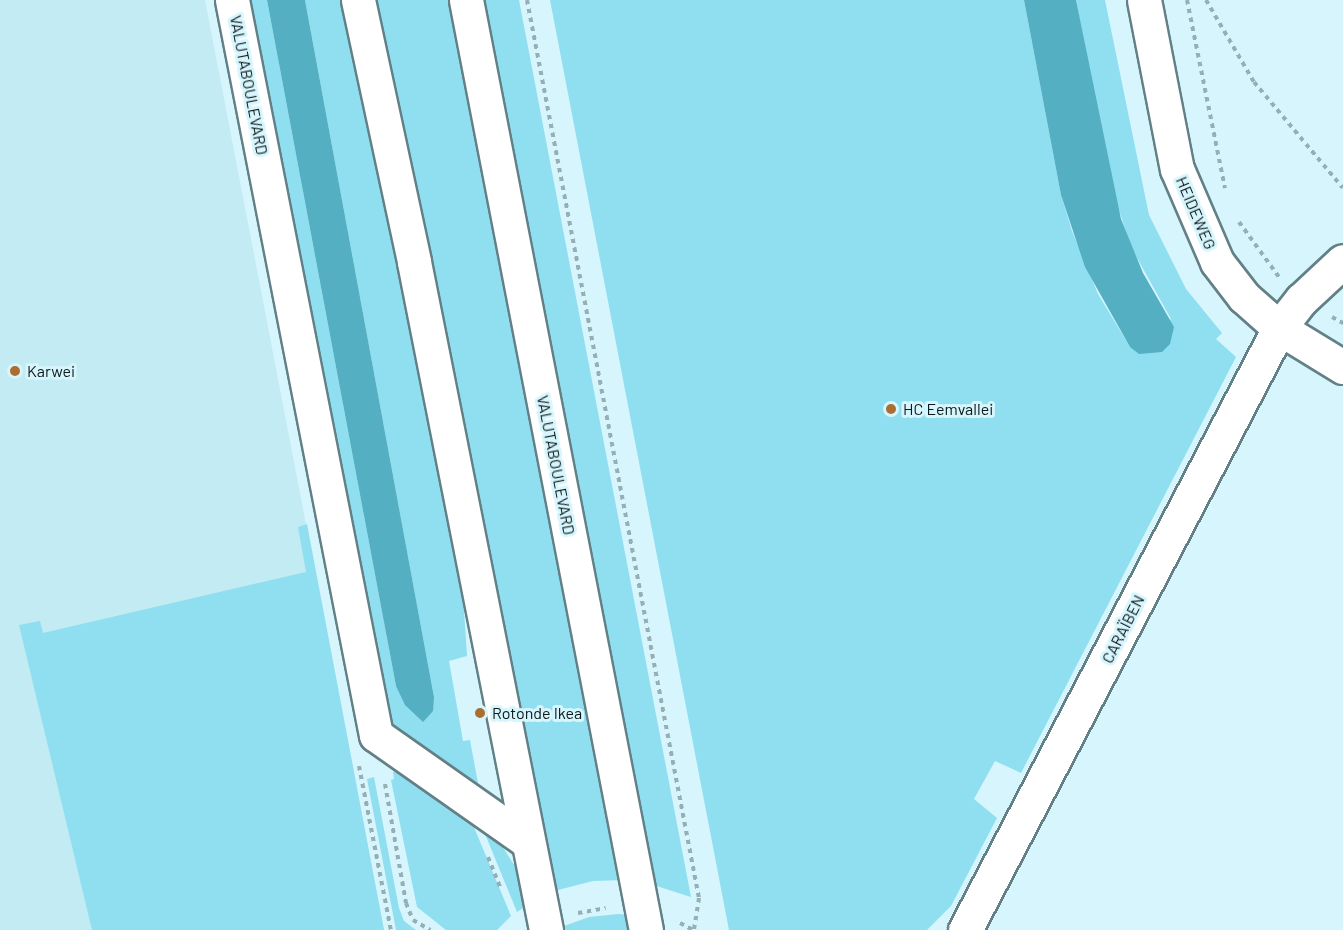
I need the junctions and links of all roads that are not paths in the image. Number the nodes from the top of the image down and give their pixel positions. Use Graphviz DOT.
graph roads {
  1 [pos="232,0"];
  2 [pos="358,0"];
  3 [pos="466,0"];
  4 [pos="1144,0"];
  5 [pos="1343,261"];
  6 [pos="1279,328"];
  7 [pos="1343,367"];
  8 [pos="527,841"];
  9 [pos="546,930"];
  10 [pos="646,930"];
  11 [pos="965,930"];
  1 -- 8 [label="street, VALUTABOULEVARD"];
  2 -- 8 [label="street"];
  3 -- 10 [label="street, VALUTABOULEVARD"];
  4 -- 6 [label="street, HEIDEWEG"];
  5 -- 6 [label="street, CARAÏBEN"];
  6 -- 7 [label="street, HEIDEWEG"];
  6 -- 11 [label="street, CARAÏBEN"];
  8 -- 9 [label="street"];
}
